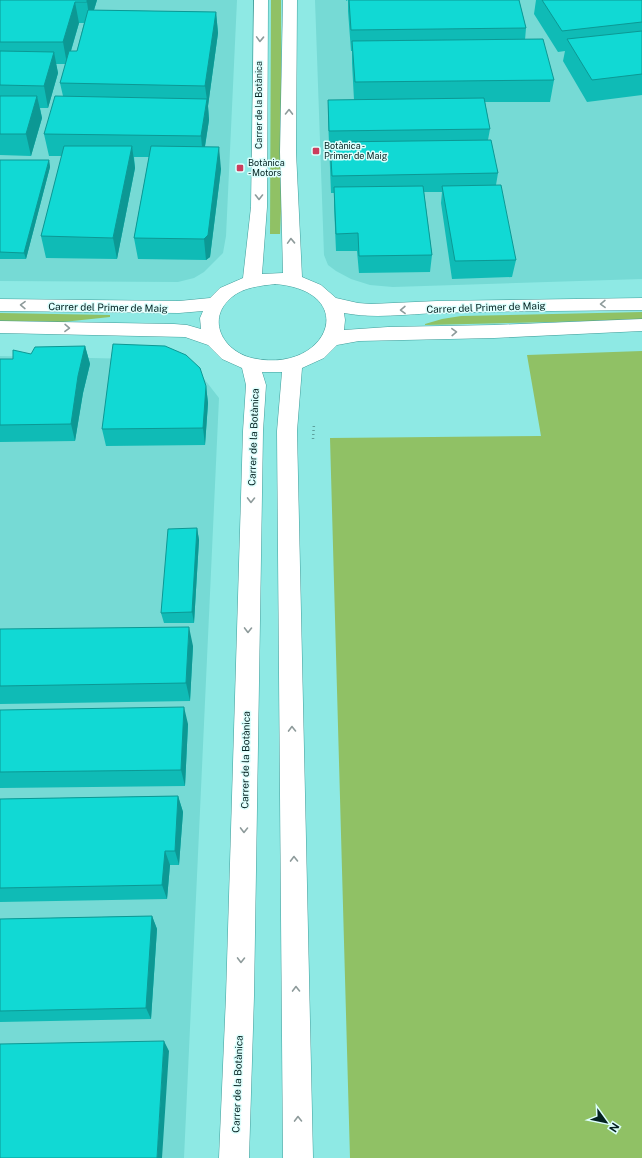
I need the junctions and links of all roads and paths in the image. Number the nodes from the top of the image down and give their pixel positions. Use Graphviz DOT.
graph roads {
  1 [pos="261,0"];
  2 [pos="290,0"];
  3 [pos="294,280"];
  4 [pos="250,282"];
  5 [pos="332,303"];
  6 [pos="216,304"];
  7 [pos="642,304"];
  8 [pos="0,305"];
  9 [pos="642,325"];
  10 [pos="0,327"];
  11 [pos="213,339"];
  12 [pos="332,339"];
  13 [pos="293,363"];
  14 [pos="250,364"];
  15 [pos="234,1158"];
  16 [pos="298,1158"];
  1 -- 4 [label="street, Carrer de la Botànica, one-way"];
  3 -- 2 [label="street, one-way"];
  3 -- 4 [label="street"];
  3 -- 5 [label="street"];
  4 -- 6 [label="street"];
  7 -- 5 [label="street, Carrer del Primer de Maig, one-way"];
  5 -- 12 [label="street"];
  6 -- 8 [label="street, Carrer del Primer de Maig, one-way"];
  6 -- 11 [label="street"];
  12 -- 9 [label="street, one-way"];
  10 -- 11 [label="street, one-way"];
  11 -- 14 [label="street"];
  12 -- 13 [label="street"];
  13 -- 14 [label="street"];
  16 -- 13 [label="street, one-way"];
  14 -- 15 [label="street, Carrer de la Botànica, one-way"];
}
